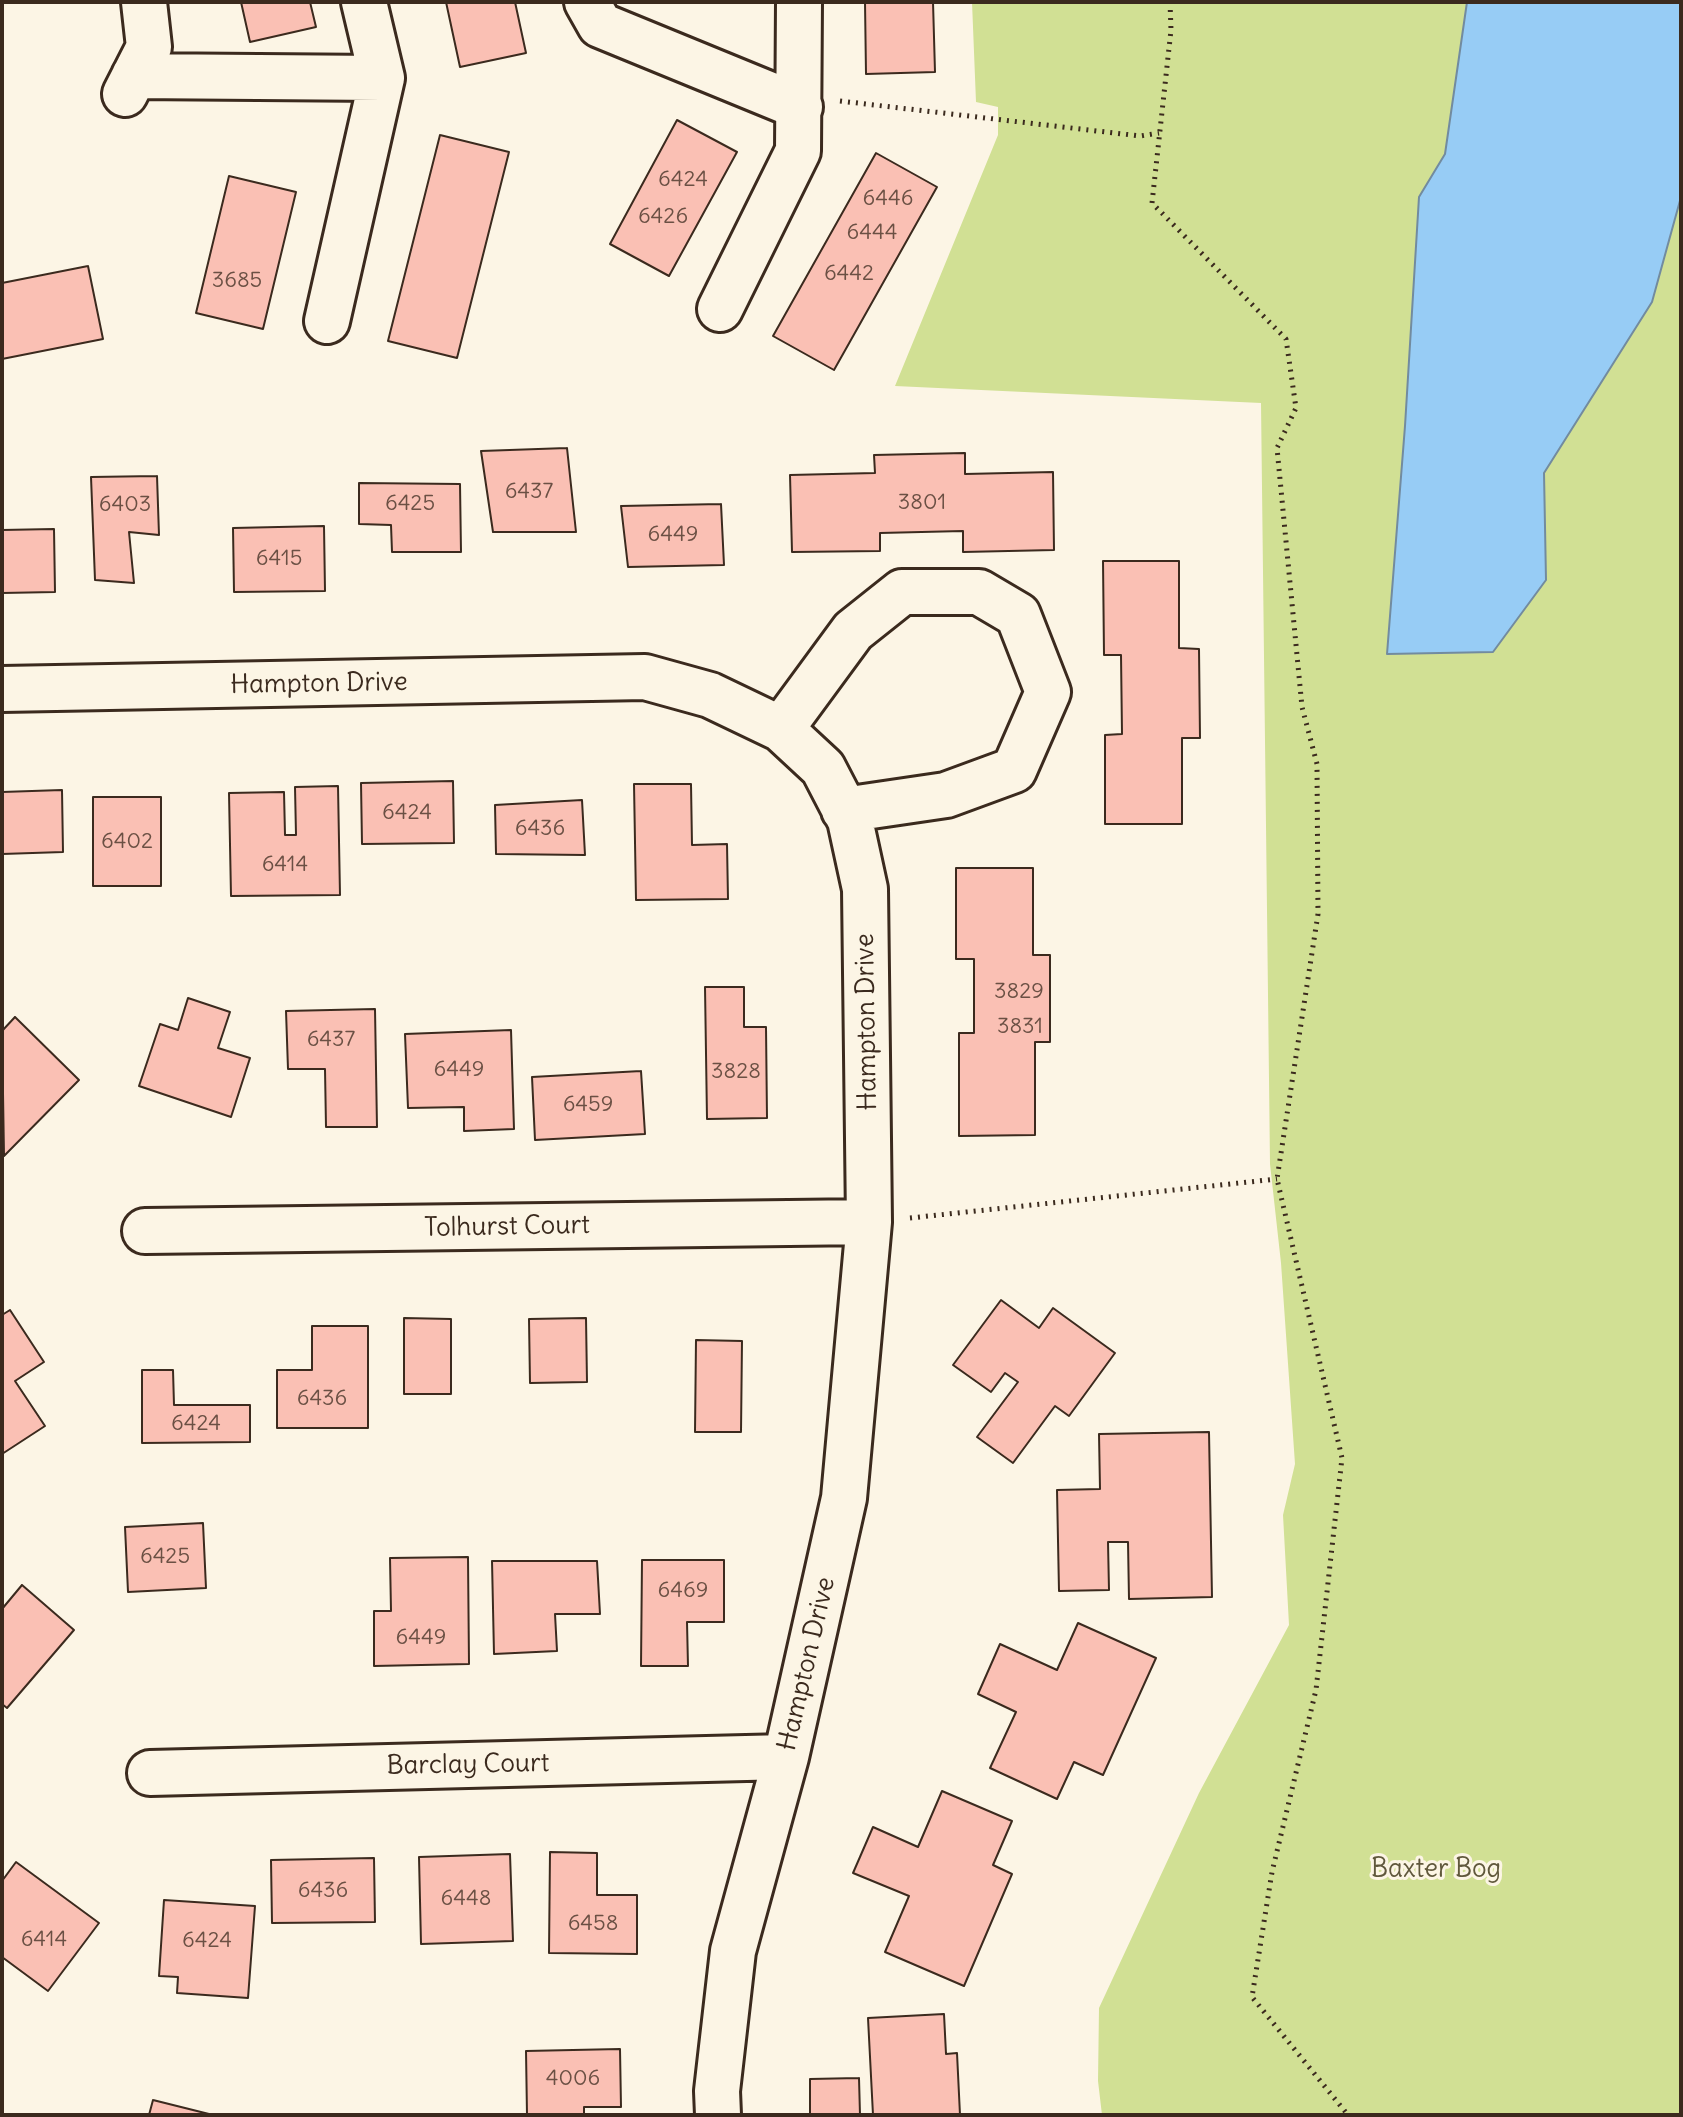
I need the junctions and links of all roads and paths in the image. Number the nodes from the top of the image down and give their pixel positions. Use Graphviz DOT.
graph roads {
  1 [pos="144,2"];
  2 [pos="364,2"];
  3 [pos="587,2"];
  4 [pos="799,2"];
  5 [pos="1170,2"];
  6 [pos="382,78"];
  7 [pos="800,107"];
  8 [pos="1159,133"];
  9 [pos="720,309"];
  10 [pos="327,321"];
  11 [pos="2,689"];
  12 [pos="781,729"];
  13 [pos="844,810"];
  14 [pos="1277,1179"];
  15 [pos="869,1222"];
  16 [pos="145,1231"];
  17 [pos="786,1757"];
  18 [pos="150,1773"];
  19 [pos="718,2115"];
  20 [pos="1348,2115"];
  1 -- 6 [label="street"];
  2 -- 6 [label="street"];
  3 -- 7 [label="street"];
  4 -- 7 [label="street"];
  5 -- 8 [label="path"];
  6 -- 10 [label="street"];
  7 -- 8 [label="path"];
  7 -- 9 [label="street"];
  8 -- 14 [label="path"];
  11 -- 12 [label="street, Hampton Drive"];
  12 -- 13 [label="street, Hampton Drive"];
  12 -- 13 [label="street"];
  13 -- 15 [label="street, Hampton Drive"];
  14 -- 15 [label="path"];
  14 -- 20 [label="path"];
  15 -- 16 [label="street, Tolhurst Court"];
  15 -- 17 [label="street, Hampton Drive"];
  17 -- 18 [label="street, Barclay Court"];
  17 -- 19 [label="street, Hampton Drive"];
}
